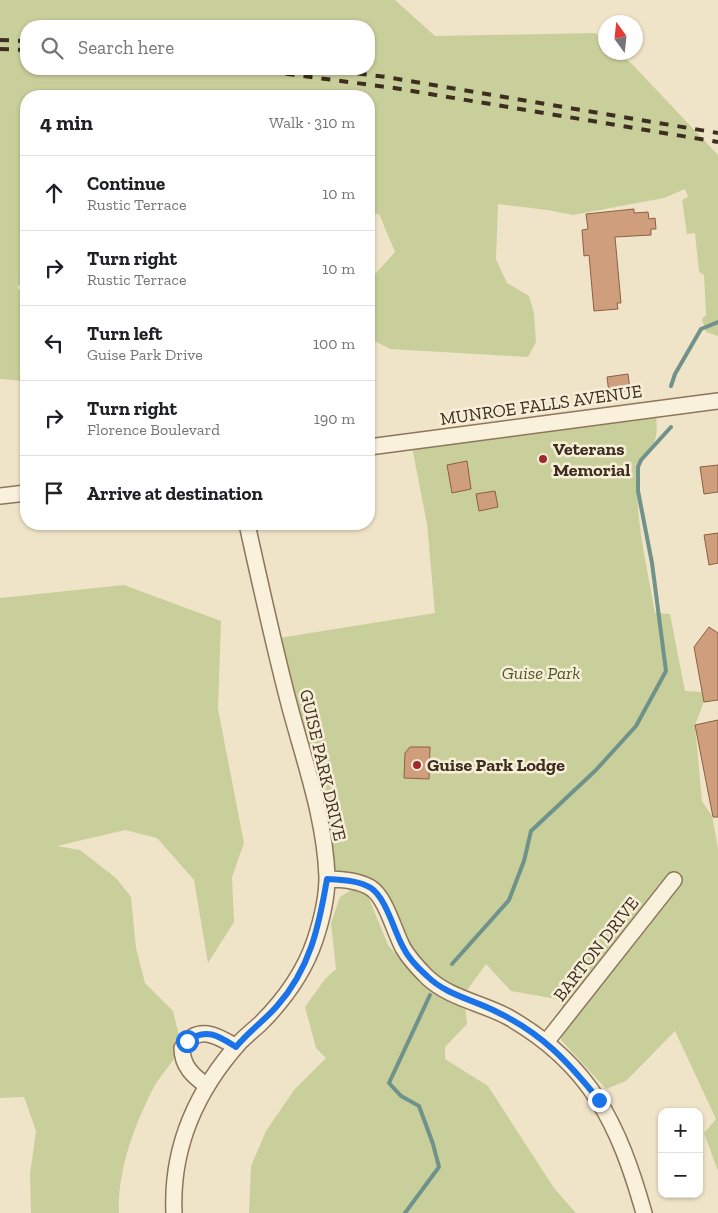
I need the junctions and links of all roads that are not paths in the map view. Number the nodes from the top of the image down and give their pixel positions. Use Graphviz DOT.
graph roads {
  1 [pos="718,401"];
  2 [pos="375,446"];
  3 [pos="20,494"];
  4 [pos="0,496"];
  5 [pos="248,530"];
  6 [pos="327,879"];
  7 [pos="674,880"];
  8 [pos="547,1041"];
  9 [pos="236,1047"];
  10 [pos="207,1086"];
  11 [pos="174,1213"];
  12 [pos="644,1213"];
  1 -- 2 [label="street, MUNROE FALLS AVENUE"];
  3 -- 4 [label="street"];
  5 -- 6 [label="street, GUISE PARK DRIVE"];
  6 -- 8 [label="street"];
  6 -- 9 [label="street, GUISE PARK DRIVE"];
  7 -- 8 [label="street, BARTON DRIVE"];
  8 -- 12 [label="street"];
  9 -- 10 [label="street, GUISE PARK DRIVE"];
  9 -- 10 [label="street"];
  10 -- 11 [label="street, GUISE PARK DRIVE"];
}
